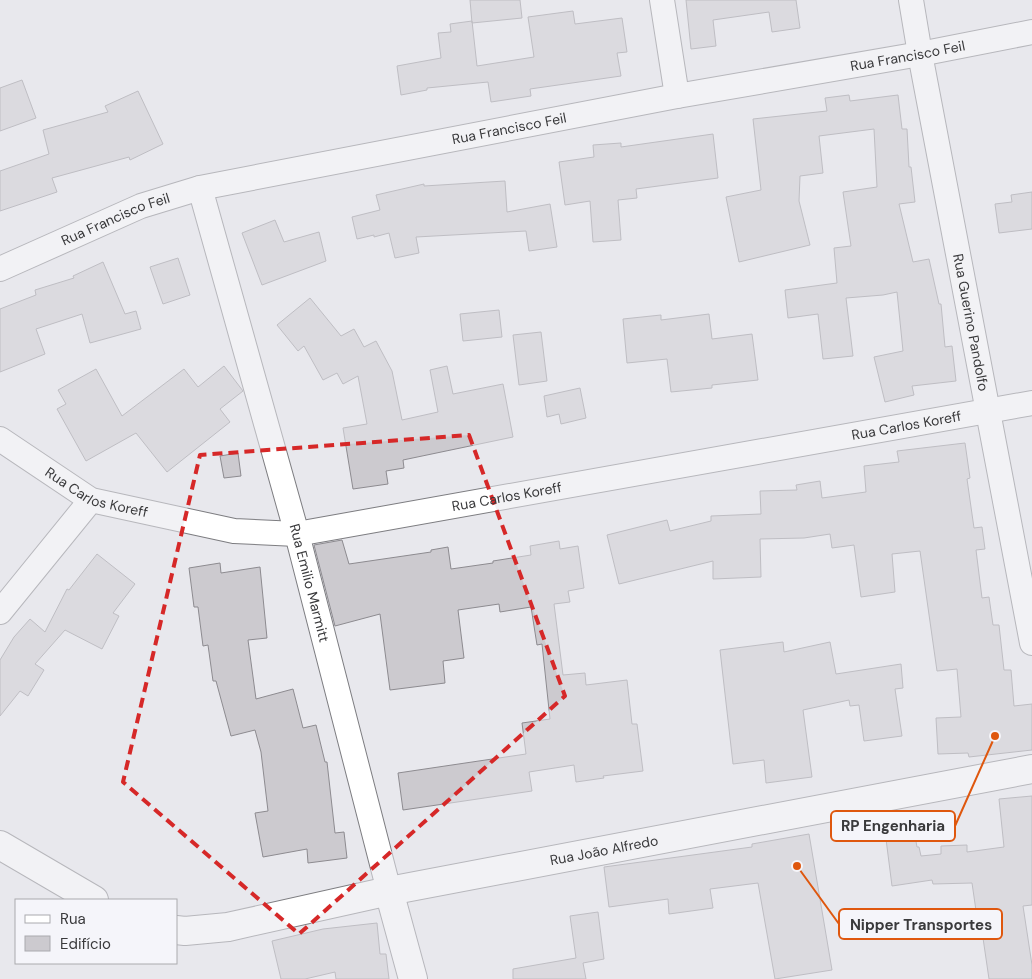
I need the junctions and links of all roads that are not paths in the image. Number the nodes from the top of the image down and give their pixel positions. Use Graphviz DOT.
graph roads {
  1 [pos="662,0"];
  2 [pos="911,0"];
  3 [pos="1032,32"];
  4 [pos="920,54"];
  5 [pos="677,96"];
  6 [pos="200,188"];
  7 [pos="0,269"];
  8 [pos="1032,403"];
  9 [pos="988,411"];
  10 [pos="0,440"];
  11 [pos="91,500"];
  12 [pos="297,534"];
  13 [pos="0,612"];
  14 [pos="1032,643"];
  15 [pos="1032,769"];
  16 [pos="0,845"];
  17 [pos="389,891"];
  18 [pos="91,899"];
  19 [pos="178,930"];
  20 [pos="413,979"];
  1 -- 5 [label="street"];
  2 -- 4 [label="street, Rua Guerino Pandolfo"];
  3 -- 4 [label="street, Rua Francisco Feil"];
  4 -- 5 [label="street, Rua Francisco Feil"];
  4 -- 9 [label="street, Rua Guerino Pandolfo"];
  5 -- 6 [label="street, Rua Francisco Feil"];
  6 -- 7 [label="street, Rua Francisco Feil"];
  6 -- 12 [label="street, Rua Emilio Marmitt"];
  8 -- 9 [label="street, Rua Carlos Koreff"];
  9 -- 12 [label="street, Rua Carlos Koreff"];
  9 -- 14 [label="street, Rua Guerino Pandolfo"];
  10 -- 11 [label="street, Rua Carlos Koreff"];
  11 -- 12 [label="street, Rua Carlos Koreff"];
  11 -- 13 [label="street"];
  12 -- 17 [label="street, Rua Emilio Marmitt"];
  15 -- 17 [label="street, Rua João Alfredo"];
  16 -- 18 [label="street"];
  17 -- 19 [label="street, Rua João Alfredo"];
  17 -- 20 [label="street, Rua Emilio Marmitt"];
}
